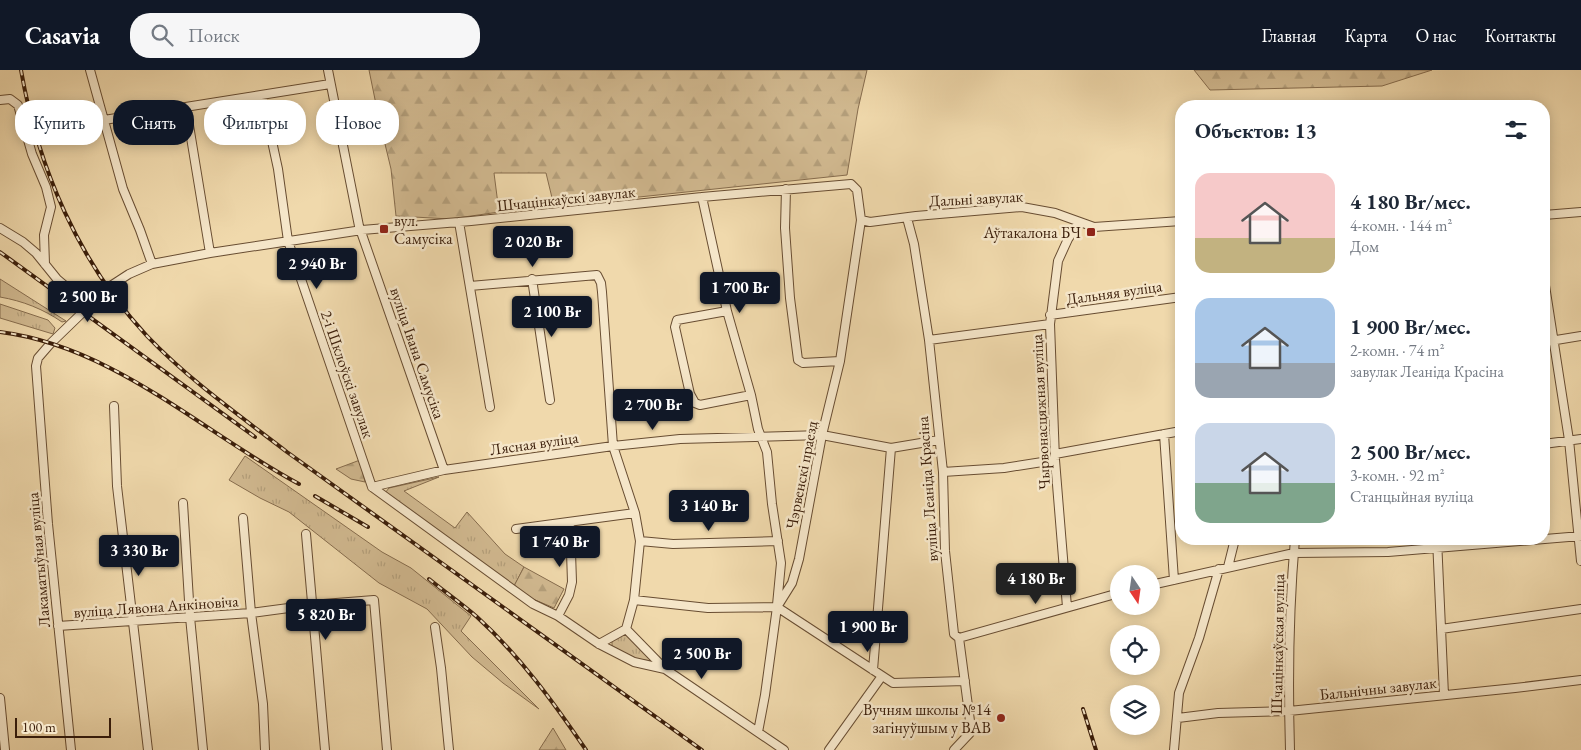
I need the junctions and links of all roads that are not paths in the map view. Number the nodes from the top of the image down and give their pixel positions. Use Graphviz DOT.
graph roads {
  1 [pos="90,70"];
  2 [pos="328,70"];
  3 [pos="330,84"];
  4 [pos="262,95"];
  5 [pos="0,100"];
  6 [pos="194,106"];
  7 [pos="113,119"];
  8 [pos="104,120"];
  9 [pos="192,145"];
  10 [pos="786,189"];
  11 [pos="702,197"];
  12 [pos="1581,212"];
  13 [pos="1550,214"];
  14 [pos="906,218"];
  15 [pos="861,220"];
  16 [pos="1175,221"];
  17 [pos="459,222"];
  18 [pos="1079,222"];
  19 [pos="0,228"];
  20 [pos="362,230"];
  21 [pos="288,241"];
  22 [pos="210,253"];
  23 [pos="45,264"];
  24 [pos="152,264"];
  25 [pos="532,280"];
  26 [pos="470,286"];
  27 [pos="1175,298"];
  28 [pos="89,306"];
  29 [pos="727,311"];
  30 [pos="1050,315"];
  31 [pos="1550,316"];
  32 [pos="1050,324"];
  33 [pos="1581,336"];
  34 [pos="929,340"];
  35 [pos="1554,340"];
  36 [pos="1550,341"];
  37 [pos="840,361"];
  38 [pos="36,366"];
  39 [pos="750,395"];
  40 [pos="550,400"];
  41 [pos="114,406"];
  42 [pos="490,407"];
  43 [pos="1175,432"];
  44 [pos="1164,434"];
  45 [pos="822,435"];
  46 [pos="763,438"];
  47 [pos="1581,439"];
  48 [pos="939,440"];
  49 [pos="1569,440"];
  50 [pos="1550,443"];
  51 [pos="613,446"];
  52 [pos="891,448"];
  53 [pos="1055,457"];
  54 [pos="444,470"];
  55 [pos="943,472"];
  56 [pos="372,487"];
  57 [pos="183,503"];
  58 [pos="635,513"];
  59 [pos="243,518"];
  60 [pos="570,522"];
  61 [pos="516,529"];
  62 [pos="306,534"];
  63 [pos="1580,536"];
  64 [pos="1550,539"];
  65 [pos="778,541"];
  66 [pos="640,542"];
  67 [pos="1234,545"];
  68 [pos="1295,545"];
  69 [pos="1438,545"];
  70 [pos="1482,545"];
  71 [pos="1438,549"];
  72 [pos="1294,553"];
  73 [pos="1581,561"];
  74 [pos="1228,567"];
  75 [pos="1219,569"];
  76 [pos="1174,580"];
  77 [pos="1160,583"];
  78 [pos="1110,595"];
  79 [pos="634,600"];
  80 [pos="311,605"];
  81 [pos="777,607"];
  82 [pos="1067,607"];
  83 [pos="1581,608"];
  84 [pos="251,613"];
  85 [pos="558,616"];
  86 [pos="190,617"];
  87 [pos="132,621"];
  88 [pos="58,626"];
  89 [pos="435,627"];
  90 [pos="626,628"];
  91 [pos="1441,629"];
  92 [pos="959,638"];
  93 [pos="599,644"];
  94 [pos="665,669"];
  95 [pos="873,670"];
  96 [pos="882,676"];
  97 [pos="1581,680"];
  98 [pos="965,681"];
  99 [pos="1444,696"];
  100 [pos="0,698"];
  101 [pos="1289,711"];
  102 [pos="1178,718"];
  103 [pos="758,732"];
  104 [pos="6,750"];
  105 [pos="71,750"];
  106 [pos="148,750"];
  107 [pos="203,750"];
  108 [pos="265,750"];
  109 [pos="325,750"];
  110 [pos="387,750"];
  111 [pos="449,750"];
  112 [pos="784,750"];
  113 [pos="829,750"];
  114 [pos="954,750"];
  115 [pos="1174,750"];
  116 [pos="1290,750"];
  1 -- 8 [label="street"];
  2 -- 3 [label="street, вуліца Івана Самусіка"];
  3 -- 4 [label="street"];
  3 -- 20 [label="street, вуліца Івана Самусіка"];
  4 -- 6 [label="street"];
  4 -- 21 [label="street, 2-і Шклоўскі завулак"];
  5 -- 23 [label="street"];
  7 -- 8 [label="street"];
  8 -- 24 [label="street"];
  9 -- 22 [label="street"];
  10 -- 11 [label="street, Шчацінкаўскі завулак"];
  10 -- 15 [label="street, Шчацінкаўскі завулак"];
  10 -- 37 [label="street"];
  11 -- 17 [label="street, Шчацінкаўскі завулак"];
  11 -- 29 [label="street"];
  12 -- 13 [label="street"];
  14 -- 15 [label="street, Дальні завулак"];
  14 -- 18 [label="street, Дальні завулак"];
  14 -- 34 [label="street, вуліца Леаніда Красіна"];
  15 -- 37 [label="street, Чэрвенскі праезд"];
  16 -- 18 [label="street, Дальні завулак"];
  17 -- 20 [label="street, Шчацінкаўскі завулак"];
  17 -- 26 [label="street"];
  18 -- 30 [label="street, Чырвонасцяжная вуліца"];
  19 -- 23 [label="street"];
  20 -- 21 [label="street, Шчацінкаўскі завулак"];
  20 -- 54 [label="street, вуліца Івана Самусіка"];
  21 -- 22 [label="street, Шчацінкаўскі завулак"];
  21 -- 56 [label="street, 2-і Шклоўскі завулак"];
  22 -- 24 [label="street, Шчацінкаўскі завулак"];
  23 -- 28 [label="street"];
  24 -- 28 [label="street, Шчацінкаўскі завулак"];
  25 -- 26 [label="street"];
  25 -- 40 [label="street"];
  25 -- 51 [label="street"];
  26 -- 42 [label="street"];
  27 -- 30 [label="street, Дальняя вуліца"];
  28 -- 38 [label="street, Шчацінкаўскі завулак"];
  29 -- 39 [label="street"];
  29 -- 39 [label="street"];
  30 -- 32 [label="street, Чырвонасцяжная вуліца"];
  31 -- 35 [label="street"];
  32 -- 34 [label="street, Дальняя вуліца"];
  32 -- 53 [label="street, Чырвонасцяжная вуліца"];
  33 -- 35 [label="street"];
  34 -- 48 [label="street, вуліца Леаніда Красіна"];
  35 -- 36 [label="street"];
  35 -- 49 [label="street"];
  37 -- 45 [label="street, Чэрвенскі праезд"];
  38 -- 88 [label="street, Лакаматыўная вуліца"];
  39 -- 46 [label="street"];
  41 -- 87 [label="street"];
  43 -- 44 [label="street"];
  44 -- 53 [label="street"];
  44 -- 76 [label="street"];
  45 -- 46 [label="street, Лясная вуліца"];
  45 -- 52 [label="street, Лясная вуліца"];
  45 -- 81 [label="street, Чэрвенскі праезд"];
  46 -- 51 [label="street, Лясная вуліца"];
  46 -- 65 [label="street"];
  47 -- 49 [label="street"];
  48 -- 52 [label="street, Лясная вуліца"];
  48 -- 55 [label="street, вуліца Леаніда Красіна"];
  49 -- 50 [label="street"];
  49 -- 63 [label="street"];
  51 -- 54 [label="street, Лясная вуліца"];
  51 -- 58 [label="street"];
  52 -- 95 [label="street"];
  53 -- 55 [label="street"];
  53 -- 82 [label="street, Чырвонасцяжная вуліца"];
  54 -- 56 [label="street, Лясная вуліца"];
  55 -- 92 [label="street, вуліца Леаніда Красіна"];
  56 -- 85 [label="street"];
  57 -- 86 [label="street"];
  58 -- 60 [label="street"];
  58 -- 66 [label="street"];
  59 -- 84 [label="street"];
  60 -- 61 [label="street"];
  60 -- 85 [label="street"];
  62 -- 80 [label="street"];
  63 -- 64 [label="street"];
  63 -- 73 [label="street"];
  65 -- 66 [label="street"];
  65 -- 81 [label="street"];
  66 -- 79 [label="street"];
  67 -- 74 [label="street"];
  68 -- 72 [label="street, Шчацінкаўская вуліца"];
  69 -- 71 [label="street"];
  70 -- 71 [label="street"];
  71 -- 72 [label="street"];
  71 -- 91 [label="street"];
  72 -- 74 [label="street"];
  72 -- 101 [label="street, Шчацінкаўская вуліца"];
  74 -- 75 [label="street"];
  75 -- 76 [label="street"];
  75 -- 102 [label="street"];
  76 -- 77 [label="street"];
  78 -- 82 [label="street"];
  79 -- 81 [label="street"];
  79 -- 90 [label="street"];
  80 -- 84 [label="street, вуліца Лявона Анкіновіча"];
  80 -- 109 [label="street"];
  80 -- 110 [label="street, вуліца Лявона Анкіновіча"];
  81 -- 95 [label="street"];
  81 -- 103 [label="street, Чэрвенскі праезд"];
  82 -- 92 [label="street"];
  83 -- 91 [label="street"];
  84 -- 86 [label="street, вуліца Лявона Анкіновіча"];
  84 -- 108 [label="street"];
  85 -- 93 [label="street"];
  86 -- 87 [label="street, вуліца Лявона Анкіновіча"];
  86 -- 107 [label="street"];
  87 -- 88 [label="street, вуліца Лявона Анкіновіча"];
  87 -- 106 [label="street"];
  88 -- 105 [label="street, Лакаматыўная вуліца"];
  89 -- 111 [label="street"];
  90 -- 93 [label="street"];
  90 -- 94 [label="street"];
  91 -- 99 [label="street"];
  92 -- 98 [label="street, вуліца Леаніда Красіна"];
  93 -- 94 [label="street"];
  94 -- 103 [label="street"];
  95 -- 96 [label="street"];
  96 -- 98 [label="street"];
  96 -- 113 [label="street"];
  97 -- 99 [label="street, Бальнічны завулак"];
  98 -- 114 [label="street, вуліца Леаніда Красіна"];
  99 -- 101 [label="street, Бальнічны завулак"];
  100 -- 104 [label="street"];
  101 -- 102 [label="street, Бальнічны завулак"];
  101 -- 116 [label="street, Шчацінкаўская вуліца"];
  102 -- 115 [label="street"];
  103 -- 112 [label="street"];
}
